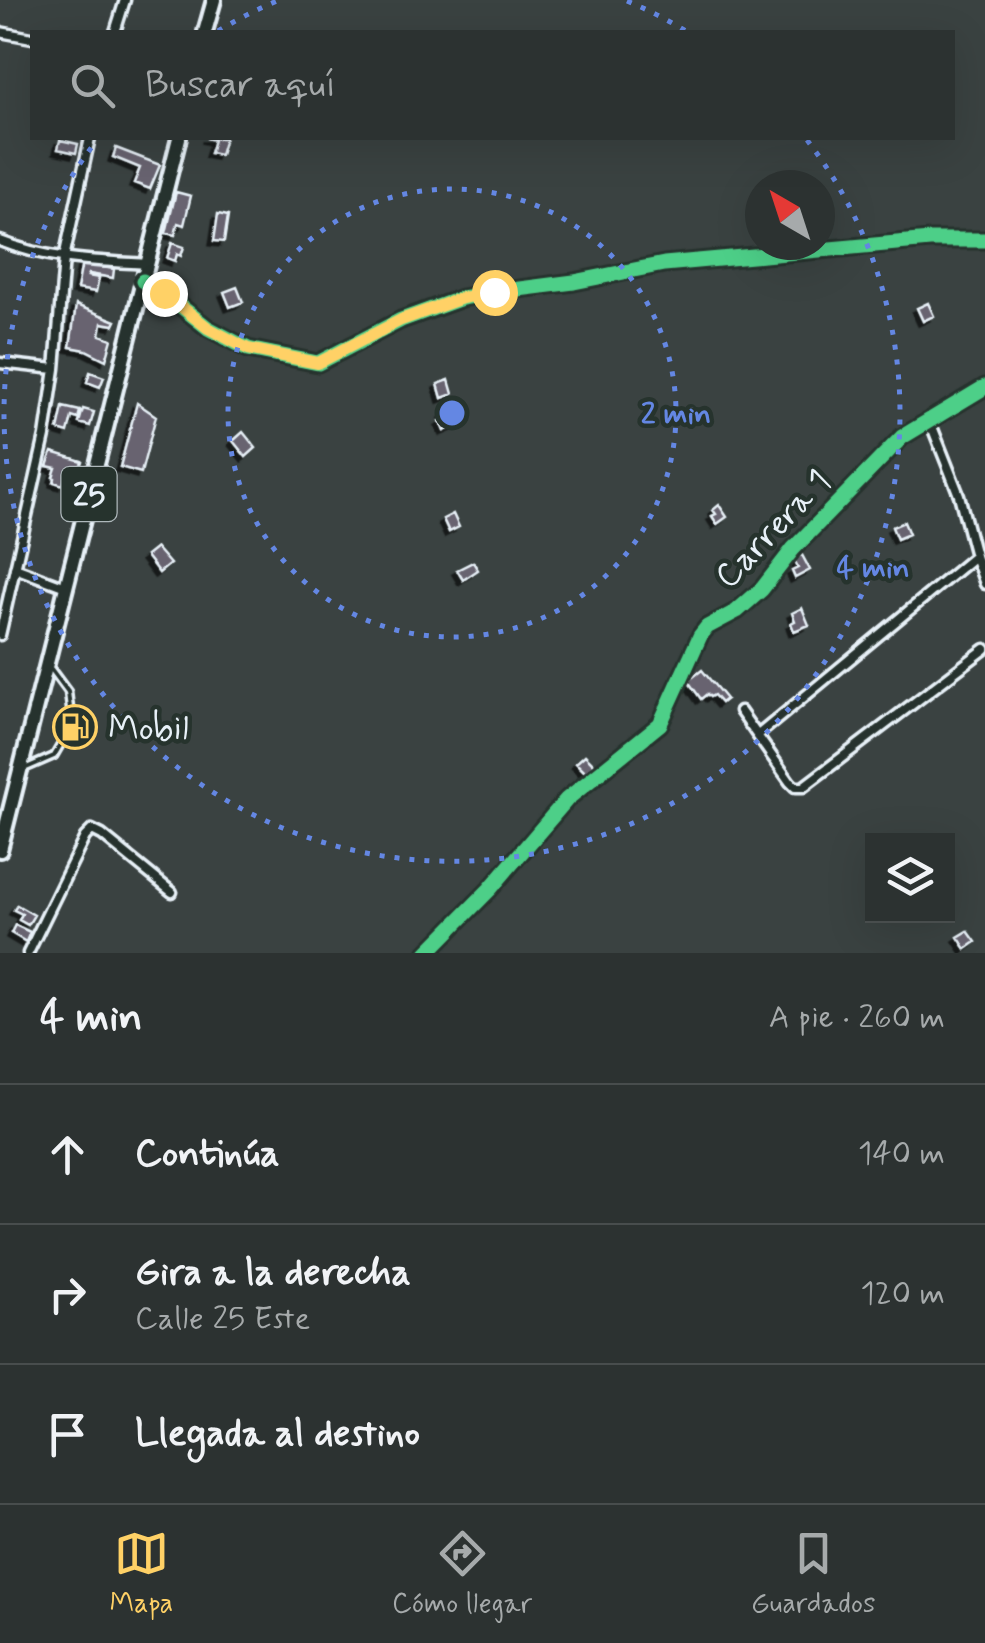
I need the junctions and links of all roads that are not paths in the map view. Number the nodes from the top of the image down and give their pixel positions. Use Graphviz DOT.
graph roads {
  1 [pos="125,0"];
  2 [pos="214,0"];
  3 [pos="116,30"];
  4 [pos="206,30"];
  5 [pos="0,32"];
  6 [pos="30,38"];
  7 [pos="90,140"];
  8 [pos="178,140"];
  9 [pos="985,240"];
  10 [pos="0,241"];
  11 [pos="64,258"];
  12 [pos="147,264"];
  13 [pos="143,281"];
  14 [pos="0,363"];
  15 [pos="55,369"];
  16 [pos="985,387"];
  17 [pos="929,419"];
  18 [pos="975,556"];
  19 [pos="15,568"];
  20 [pos="985,584"];
  21 [pos="66,587"];
  22 [pos="0,635"];
  23 [pos="985,649"];
  24 [pos="47,663"];
  25 [pos="740,711"];
  26 [pos="758,734"];
  27 [pos="20,771"];
  28 [pos="0,850"];
  29 [pos="172,892"];
  30 [pos="28,953"];
  31 [pos="427,953"];
  1 -- 3 [label="street"];
  2 -- 4 [label="highway"];
  5 -- 6 [label="street"];
  7 -- 11 [label="street"];
  8 -- 12 [label="highway, 25"];
  9 -- 13 [label="street"];
  10 -- 11 [label="street"];
  11 -- 12 [label="street"];
  11 -- 15 [label="street"];
  12 -- 13 [label="highway, 25"];
  13 -- 21 [label="highway, 25"];
  14 -- 15 [label="street"];
  15 -- 19 [label="street"];
  16 -- 17 [label="street, Carrera 1"];
  17 -- 18 [label="street"];
  17 -- 31 [label="street, Carrera 1"];
  18 -- 20 [label="street"];
  18 -- 26 [label="street"];
  19 -- 21 [label="street"];
  19 -- 22 [label="street"];
  21 -- 24 [label="highway, 25"];
  23 -- 26 [label="street"];
  24 -- 27 [label="highway, 25"];
  24 -- 27 [label="lane"];
  25 -- 26 [label="street"];
  27 -- 28 [label="highway, 25"];
  29 -- 30 [label="street"];
}
